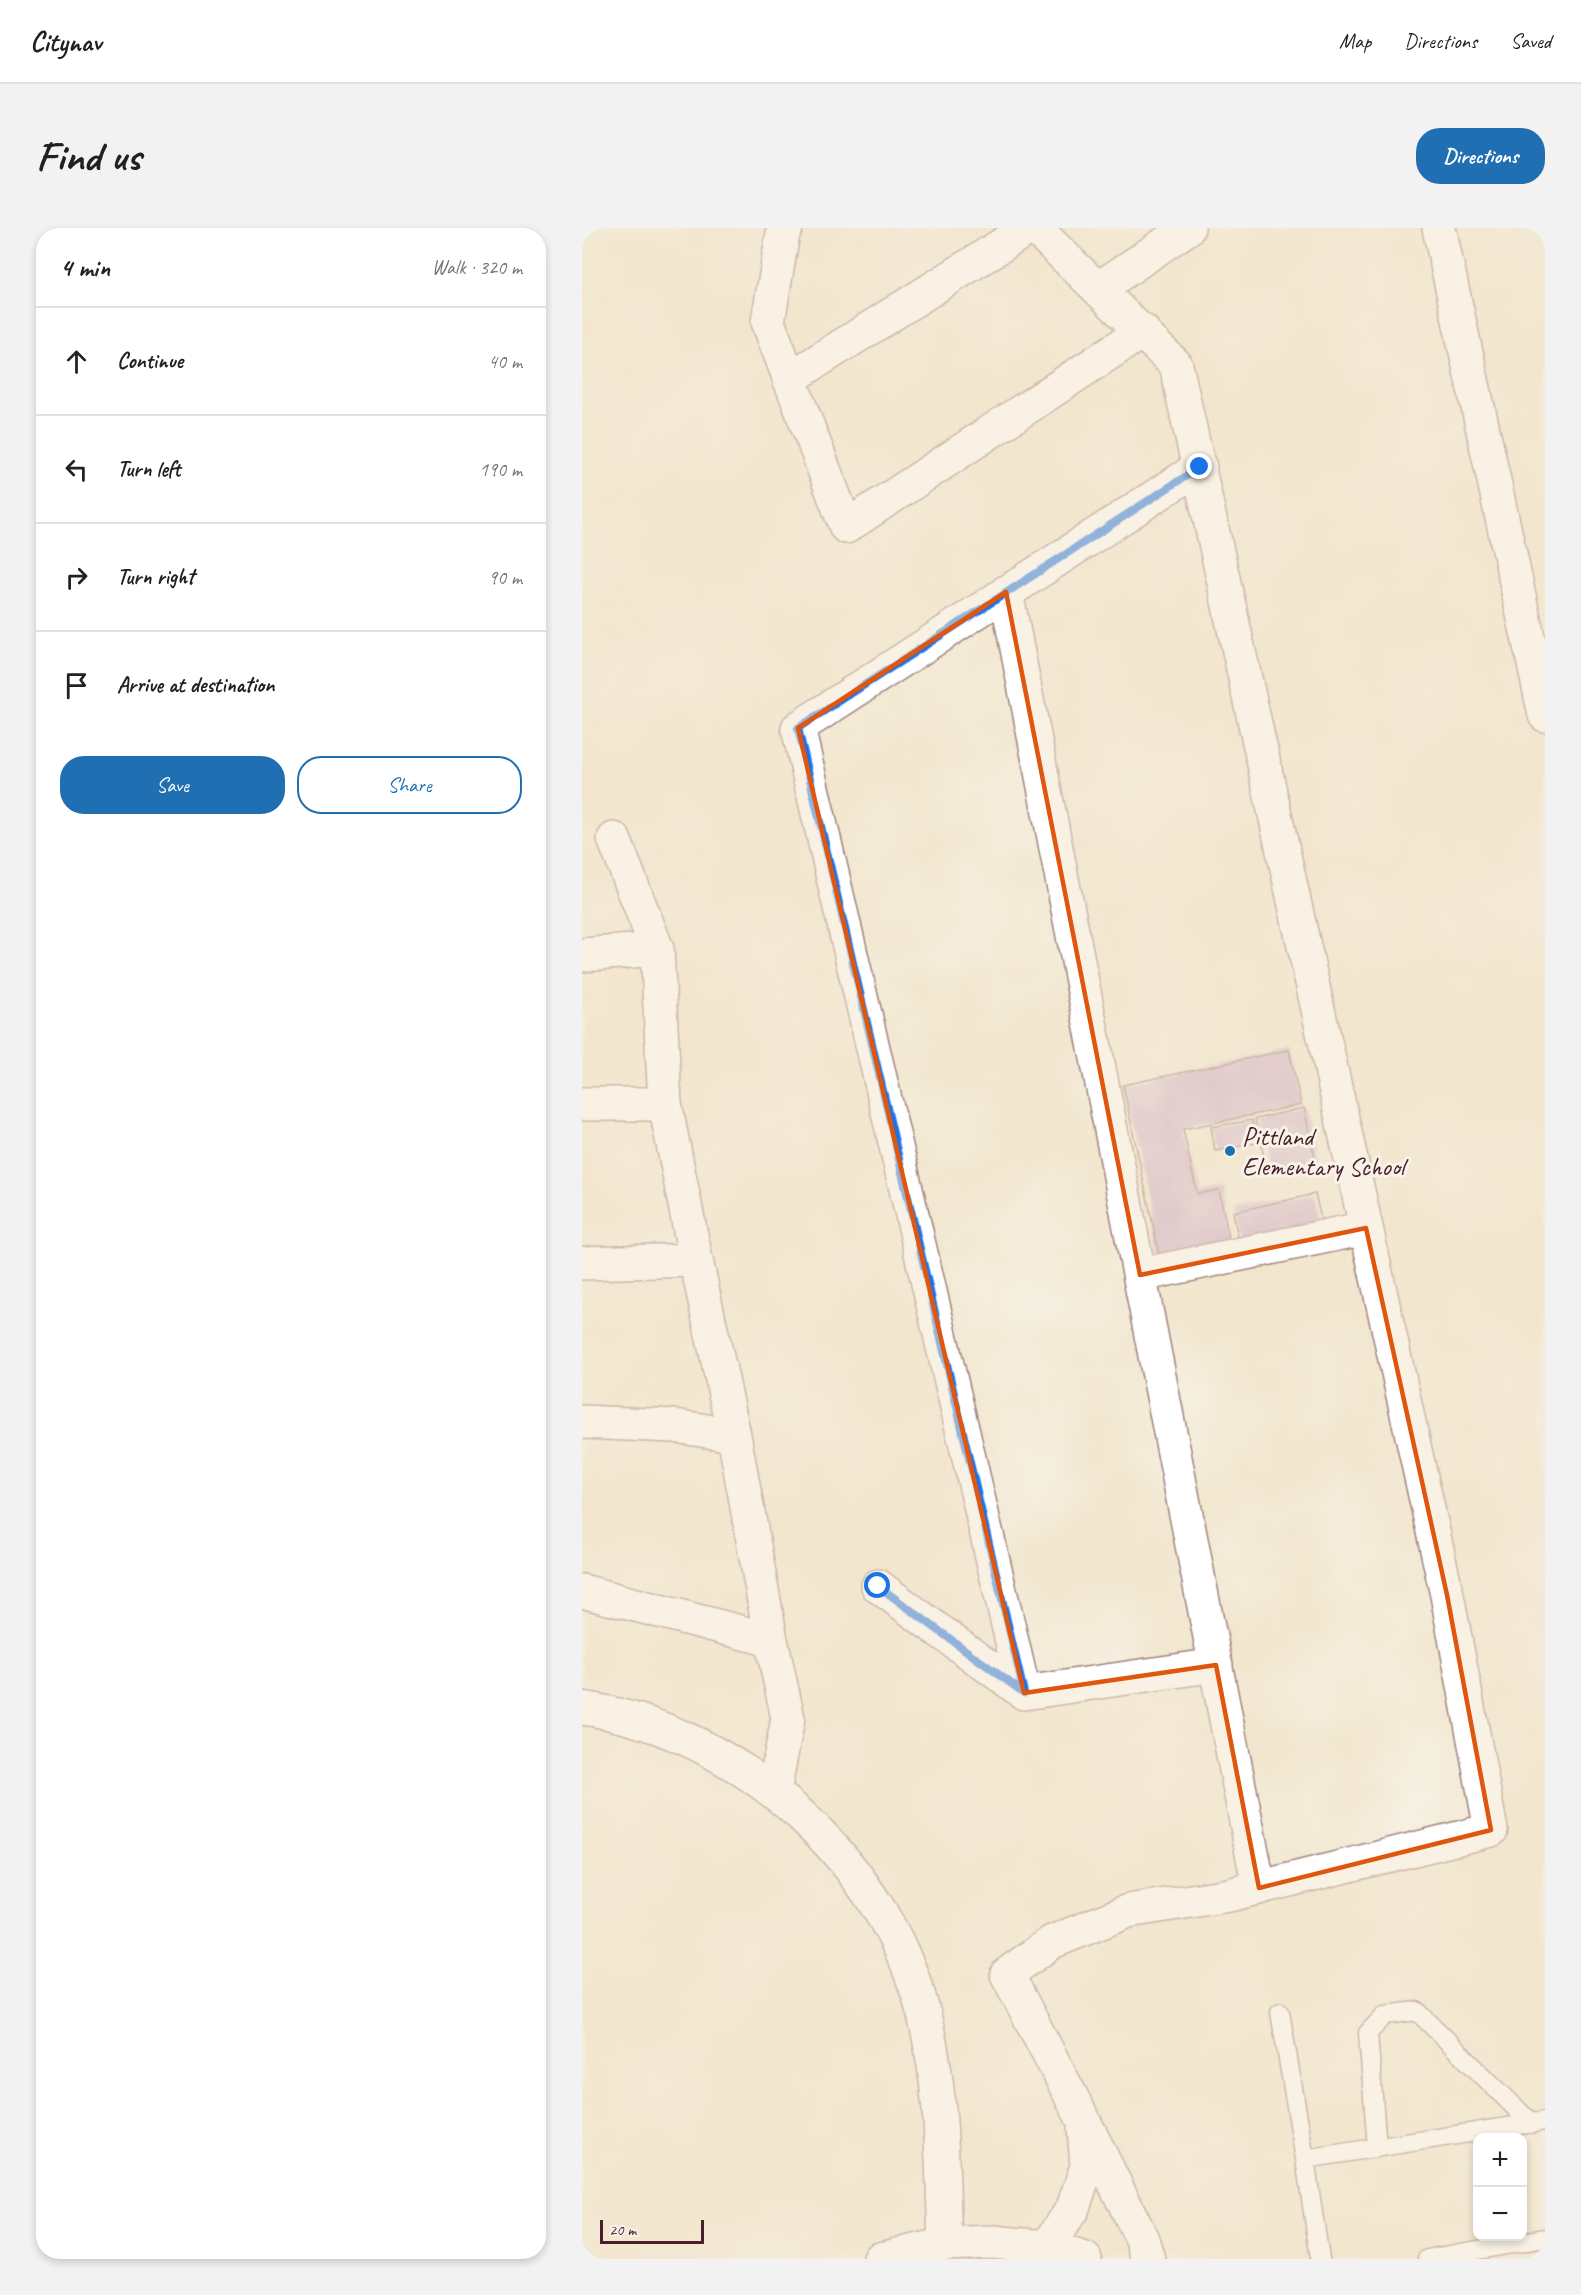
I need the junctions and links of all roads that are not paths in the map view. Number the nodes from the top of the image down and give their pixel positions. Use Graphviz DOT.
graph roads {
  1 [pos="786,228"];
  2 [pos="1029,228"];
  3 [pos="1035,228"];
  4 [pos="1188,228"];
  5 [pos="1439,228"];
  6 [pos="1098,289"];
  7 [pos="1143,331"];
  8 [pos="789,379"];
  9 [pos="1200,467"];
  10 [pos="1006,592"];
  11 [pos="1545,715"];
  12 [pos="614,839"];
  13 [pos="657,949"];
  14 [pos="582,955"];
  15 [pos="582,1104"];
  16 [pos="665,1104"];
  17 [pos="1366,1228"];
  18 [pos="696,1260"];
  19 [pos="582,1263"];
  20 [pos="1140,1275"];
  21 [pos="582,1422"];
  22 [pos="734,1435"];
  23 [pos="878,1586"];
  24 [pos="582,1591"];
  25 [pos="771,1640"];
  26 [pos="1216,1665"];
  27 [pos="1024,1693"];
  28 [pos="582,1708"];
  29 [pos="774,1792"];
  30 [pos="1259,1888"];
  31 [pos="1280,2012"];
  32 [pos="1084,2121"];
  33 [pos="1539,2122"];
  34 [pos="1377,2148"];
  35 [pos="1305,2159"];
  36 [pos="1545,2238"];
  37 [pos="945,2244"];
  38 [pos="1047,2247"];
  39 [pos="880,2259"];
  40 [pos="1085,2259"];
  41 [pos="1148,2259"];
  42 [pos="1320,2259"];
  43 [pos="1426,2259"];
  1 -- 8 [label="street"];
  2 -- 8 [label="street"];
  3 -- 6 [label="street"];
  4 -- 6 [label="street"];
  5 -- 11 [label="street"];
  6 -- 7 [label="street"];
  7 -- 8 [label="street"];
  7 -- 9 [label="street"];
  9 -- 10 [label="street"];
  9 -- 17 [label="street"];
  10 -- 20 [label="street"];
  10 -- 27 [label="street"];
  12 -- 13 [label="street"];
  13 -- 14 [label="street"];
  13 -- 16 [label="street"];
  15 -- 16 [label="street"];
  16 -- 18 [label="street"];
  17 -- 20 [label="street"];
  17 -- 30 [label="street"];
  18 -- 19 [label="street"];
  18 -- 22 [label="street"];
  20 -- 26 [label="street"];
  21 -- 22 [label="street"];
  22 -- 25 [label="street"];
  23 -- 27 [label="street"];
  24 -- 25 [label="street"];
  25 -- 29 [label="street"];
  26 -- 27 [label="street"];
  26 -- 30 [label="street"];
  28 -- 29 [label="street"];
  29 -- 37 [label="street"];
  30 -- 32 [label="street"];
  31 -- 35 [label="lane"];
  32 -- 38 [label="street"];
  32 -- 41 [label="street"];
  33 -- 34 [label="lane"];
  33 -- 34 [label="lane"];
  34 -- 35 [label="lane"];
  35 -- 42 [label="lane"];
  36 -- 43 [label="lane"];
  37 -- 38 [label="street"];
  37 -- 39 [label="street"];
  38 -- 40 [label="street"];
}
